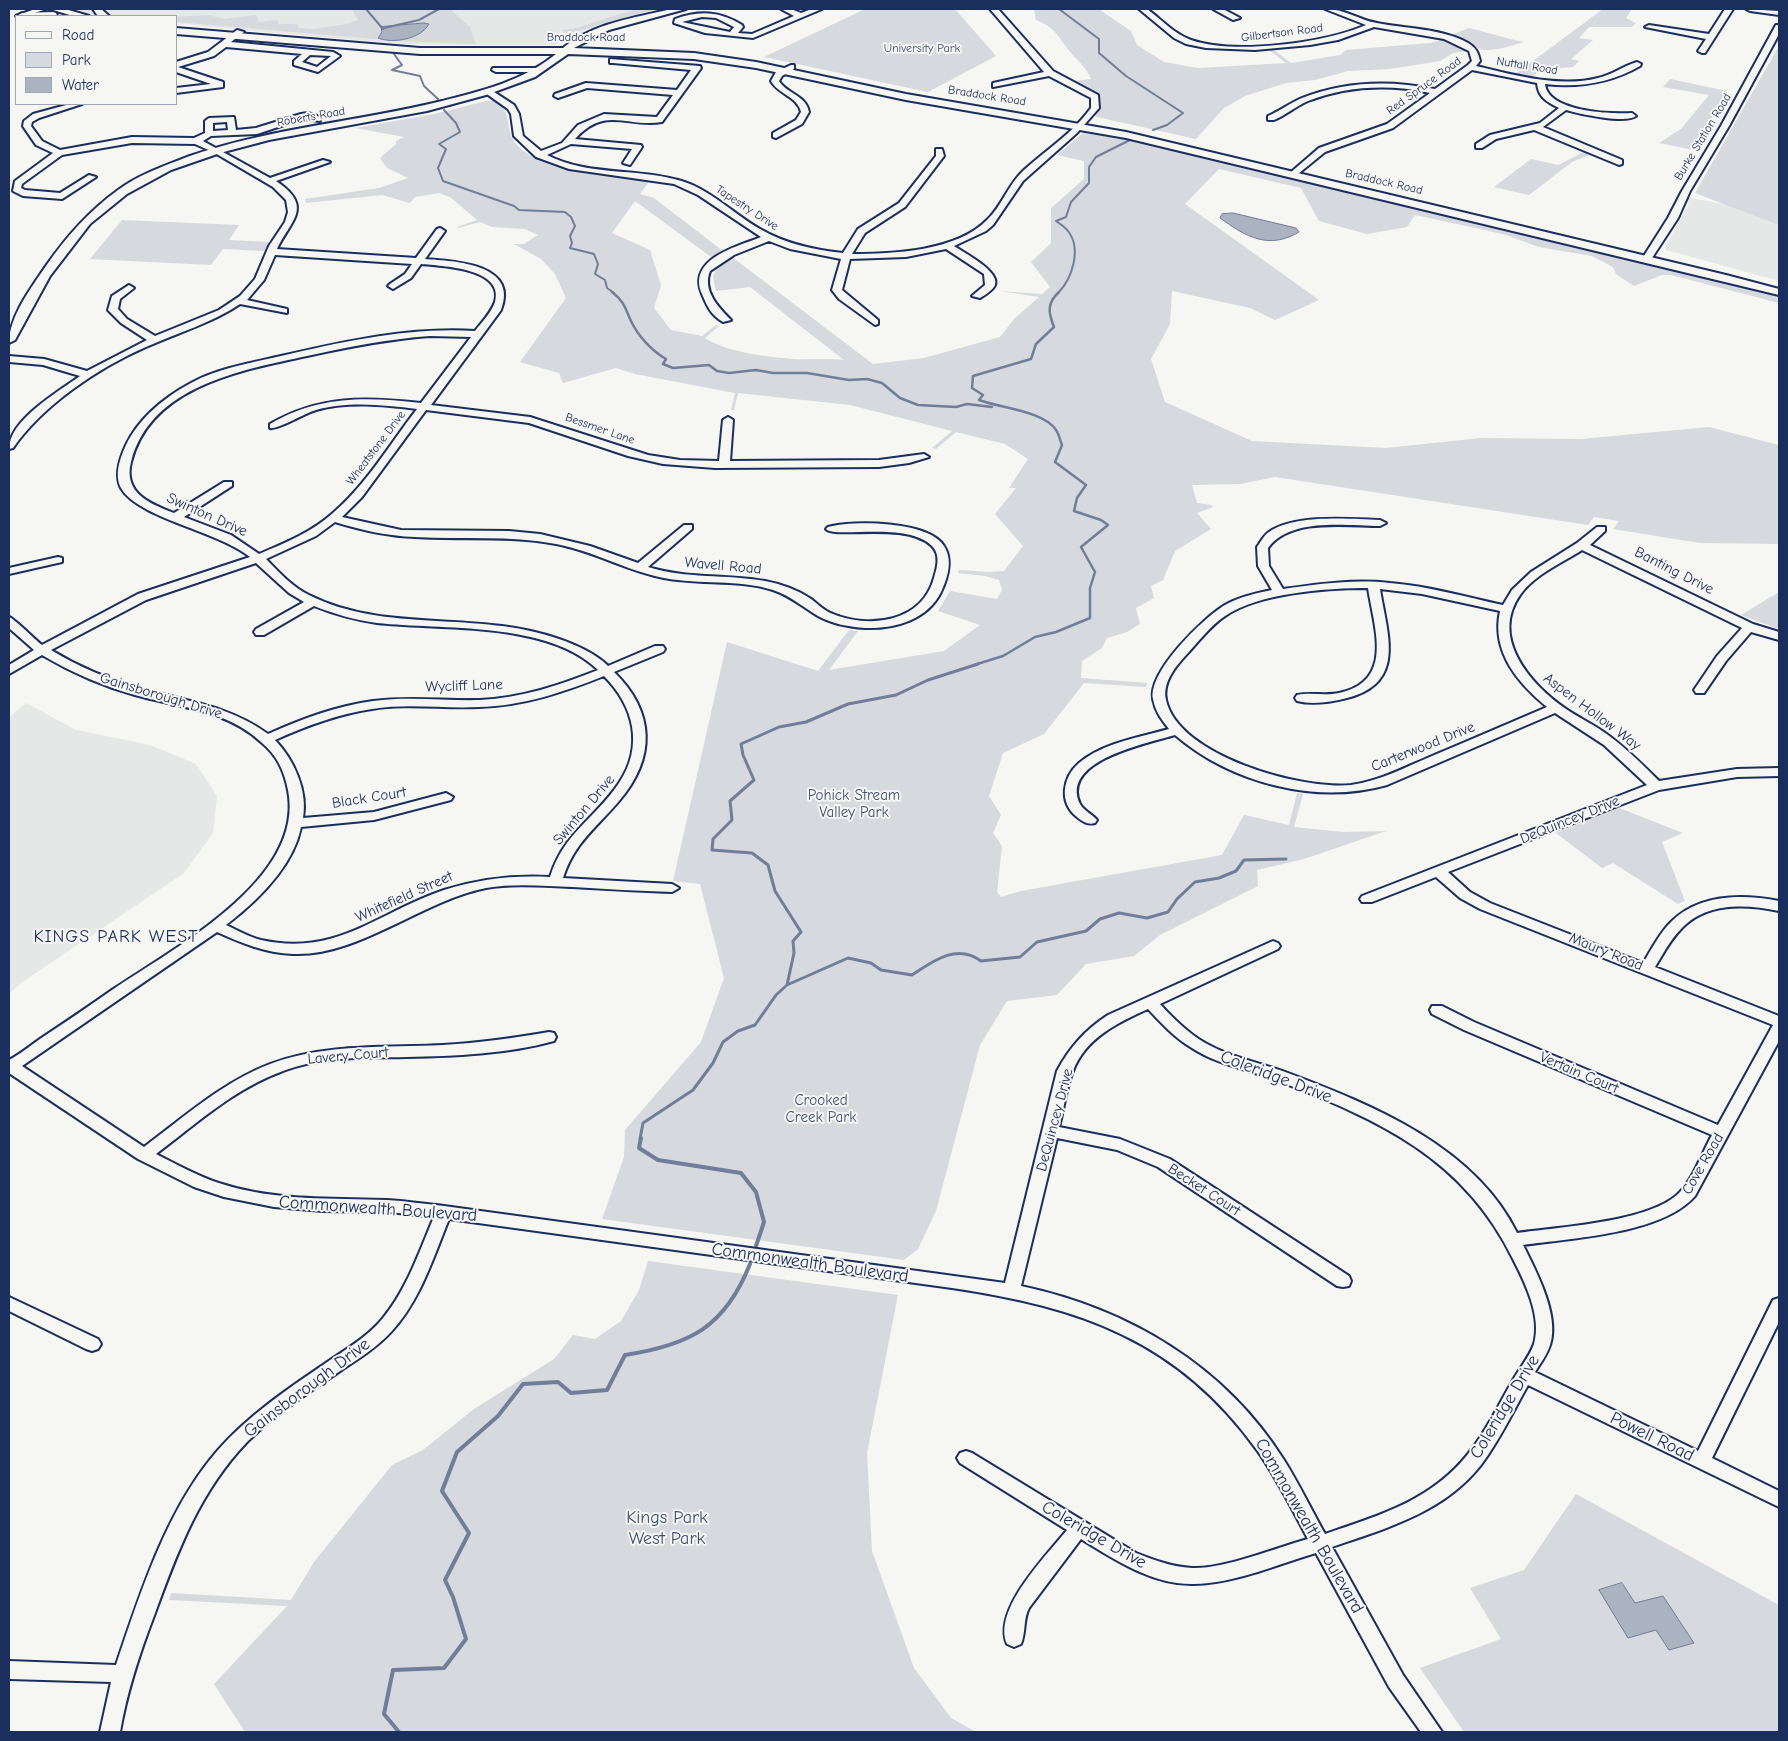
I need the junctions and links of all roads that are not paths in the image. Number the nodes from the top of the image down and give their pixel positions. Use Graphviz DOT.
graph roads {
  1 [pos="38,9"];
  2 [pos="681,9"];
  3 [pos="785,9"];
  4 [pos="818,9"];
  5 [pos="994,9"];
  6 [pos="1143,9"];
  7 [pos="1217,9"];
  8 [pos="1329,9"];
  9 [pos="1729,9"];
  10 [pos="1750,9"];
  11 [pos="55,13"];
  12 [pos="1779,13"];
  13 [pos="23,15"];
  14 [pos="32,15"];
  15 [pos="74,15"];
  16 [pos="800,16"];
  17 [pos="1236,18"];
  18 [pos="1373,25"];
  19 [pos="178,26"];
  20 [pos="1648,27"];
  21 [pos="1779,28"];
  22 [pos="178,31"];
  23 [pos="237,34"];
  24 [pos="733,34"];
  25 [pos="1711,37"];
  26 [pos="224,44"];
  27 [pos="569,49"];
  28 [pos="1702,51"];
  29 [pos="308,52"];
  30 [pos="656,53"];
  31 [pos="613,61"];
  32 [pos="178,64"];
  33 [pos="648,64"];
  34 [pos="1637,64"];
  35 [pos="1471,67"];
  36 [pos="787,69"];
  37 [pos="178,70"];
  38 [pos="496,70"];
  39 [pos="539,70"];
  40 [pos="1050,73"];
  41 [pos="1541,82"];
  42 [pos="996,85"];
  43 [pos="178,91"];
  44 [pos="488,92"];
  45 [pos="1437,92"];
  46 [pos="679,93"];
  47 [pos="558,96"];
  48 [pos="74,105"];
  49 [pos="1565,107"];
  50 [pos="1632,116"];
  51 [pos="1271,118"];
  52 [pos="317,119"];
  53 [pos="1082,123"];
  54 [pos="1535,127"];
  55 [pos="232,132"];
  56 [pos="209,134"];
  57 [pos="776,135"];
  58 [pos="196,141"];
  59 [pos="571,141"];
  60 [pos="1478,146"];
  61 [pos="218,151"];
  62 [pos="939,151"];
  63 [pos="60,153"];
  64 [pos="539,154"];
  65 [pos="326,162"];
  66 [pos="1619,162"];
  67 [pos="627,163"];
  68 [pos="1295,172"];
  69 [pos="92,177"];
  70 [pos="269,181"];
  71 [pos="440,231"];
  72 [pos="768,238"];
  73 [pos="947,245"];
  74 [pos="271,252"];
  75 [pos="847,255"];
  76 [pos="1649,256"];
  77 [pos="420,260"];
  78 [pos="393,286"];
  79 [pos="1779,286"];
  80 [pos="129,288"];
  81 [pos="1779,292"];
  82 [pos="977,296"];
  83 [pos="239,301"];
  84 [pos="284,311"];
  85 [pos="726,320"];
  86 [pos="875,322"];
  87 [pos="478,334"];
  88 [pos="9,340"];
  89 [pos="154,340"];
  90 [pos="9,359"];
  91 [pos="88,375"];
  92 [pos="423,408"];
  93 [pos="728,420"];
  94 [pos="274,426"];
  95 [pos="9,446"];
  96 [pos="924,457"];
  97 [pos="724,464"];
  98 [pos="228,484"];
  99 [pos="174,517"];
  100 [pos="335,519"];
  101 [pos="1380,523"];
  102 [pos="688,527"];
  103 [pos="832,529"];
  104 [pos="1601,529"];
  105 [pos="1583,546"];
  106 [pos="258,559"];
  107 [pos="58,560"];
  108 [pos="640,568"];
  109 [pos="9,571"];
  110 [pos="1373,585"];
  111 [pos="1279,592"];
  112 [pos="312,602"];
  113 [pos="1506,609"];
  114 [pos="9,621"];
  115 [pos="1749,627"];
  116 [pos="260,632"];
  117 [pos="1779,636"];
  118 [pos="660,648"];
  119 [pos="42,650"];
  120 [pos="9,670"];
  121 [pos="607,670"];
  122 [pos="1700,690"];
  123 [pos="1301,698"];
  124 [pos="1556,708"];
  125 [pos="1176,731"];
  126 [pos="267,739"];
  127 [pos="1779,772"];
  128 [pos="1656,786"];
  129 [pos="446,796"];
  130 [pos="1090,820"];
  131 [pos="296,823"];
  132 [pos="1439,872"];
  133 [pos="555,882"];
  134 [pos="672,888"];
  135 [pos="1367,900"];
  136 [pos="1779,906"];
  137 [pos="215,926"];
  138 [pos="1273,946"];
  139 [pos="1647,968"];
  140 [pos="1150,1002"];
  141 [pos="1438,1010"];
  142 [pos="1779,1022"];
  143 [pos="1779,1028"];
  144 [pos="549,1037"];
  145 [pos="9,1067"];
  146 [pos="1051,1131"];
  147 [pos="1722,1133"];
  148 [pos="144,1155"];
  149 [pos="444,1212"];
  150 [pos="1515,1240"];
  151 [pos="1343,1281"];
  152 [pos="1012,1291"];
  153 [pos="9,1304"];
  154 [pos="1779,1305"];
  155 [pos="92,1344"];
  156 [pos="1526,1376"];
  157 [pos="966,1458"];
  158 [pos="1702,1461"];
  159 [pos="1779,1499"];
  160 [pos="1079,1528"];
  161 [pos="1321,1543"];
  162 [pos="1014,1638"];
  163 [pos="9,1670"];
  164 [pos="122,1674"];
  165 [pos="110,1732"];
  166 [pos="1432,1732"];
  1 -- 11 [label="main road"];
  1 -- 13 [label="street"];
  2 -- 27 [label="main road, Roberts Road"];
  3 -- 16 [label="street"];
  4 -- 16 [label="street"];
  5 -- 40 [label="street, Tapestry Drive"];
  6 -- 18 [label="street, Gilbertson Road"];
  7 -- 17 [label="street"];
  8 -- 18 [label="street, Red Spruce Road"];
  9 -- 25 [label="street"];
  10 -- 12 [label="street"];
  11 -- 14 [label="main road"];
  11 -- 15 [label="main road"];
  16 -- 24 [label="street"];
  18 -- 35 [label="street, Red Spruce Road"];
  19 -- 23 [label="main road, Braddock Road"];
  20 -- 25 [label="street"];
  21 -- 76 [label="street, Burke Station Road"];
  22 -- 23 [label="main road, Braddock Road"];
  23 -- 26 [label="street"];
  23 -- 27 [label="main road, Braddock Road"];
  24 -- 24 [label="street"];
  25 -- 28 [label="street"];
  26 -- 29 [label="street"];
  26 -- 32 [label="street"];
  27 -- 30 [label="main road, Braddock Road"];
  27 -- 36 [label="main road, Braddock Road"];
  27 -- 39 [label="main road, Roberts Road"];
  30 -- 33 [label="street"];
  30 -- 36 [label="main road, Braddock Road"];
  31 -- 33 [label="street"];
  33 -- 46 [label="street"];
  34 -- 41 [label="street, Nuttall Road"];
  35 -- 41 [label="street, Nuttall Road"];
  35 -- 45 [label="street, Red Spruce Road"];
  36 -- 53 [label="main road, Braddock Road"];
  36 -- 57 [label="street"];
  37 -- 43 [label="street"];
  38 -- 39 [label="street"];
  39 -- 44 [label="main road, Roberts Road"];
  40 -- 42 [label="street"];
  40 -- 53 [label="street, Tapestry Drive"];
  41 -- 49 [label="street"];
  44 -- 61 [label="main road, Roberts Road"];
  44 -- 64 [label="street, Tapestry Drive"];
  45 -- 51 [label="street"];
  45 -- 68 [label="street, Red Spruce Road"];
  46 -- 47 [label="street"];
  46 -- 59 [label="street"];
  48 -- 63 [label="street"];
  49 -- 50 [label="street"];
  49 -- 54 [label="street"];
  52 -- 55 [label="street"];
  53 -- 68 [label="main road, Braddock Road"];
  53 -- 73 [label="street, Tapestry Drive"];
  54 -- 60 [label="street"];
  54 -- 66 [label="street"];
  55 -- 56 [label="street"];
  55 -- 56 [label="street"];
  56 -- 58 [label="street"];
  58 -- 61 [label="street"];
  58 -- 63 [label="street"];
  59 -- 64 [label="street"];
  59 -- 67 [label="street"];
  61 -- 70 [label="street"];
  61 -- 88 [label="main road, Roberts Road"];
  62 -- 75 [label="street"];
  63 -- 69 [label="street"];
  64 -- 72 [label="street, Tapestry Drive"];
  65 -- 70 [label="street"];
  68 -- 76 [label="main road, Braddock Road"];
  70 -- 74 [label="street"];
  71 -- 77 [label="street"];
  72 -- 75 [label="street, Tapestry Drive"];
  72 -- 85 [label="street"];
  73 -- 75 [label="street, Tapestry Drive"];
  73 -- 82 [label="street"];
  74 -- 77 [label="street, Wheatstone Drive"];
  74 -- 83 [label="street"];
  75 -- 86 [label="street"];
  76 -- 79 [label="main road, Braddock Road"];
  76 -- 81 [label="main road, Braddock Road"];
  77 -- 78 [label="street"];
  77 -- 87 [label="street, Wheatstone Drive"];
  80 -- 89 [label="street"];
  83 -- 84 [label="street"];
  83 -- 89 [label="street"];
  87 -- 92 [label="street, Wheatstone Drive"];
  87 -- 99 [label="street, Swinton Drive"];
  89 -- 91 [label="street"];
  90 -- 91 [label="street"];
  91 -- 95 [label="street"];
  92 -- 94 [label="street, Bessmer Lane"];
  92 -- 97 [label="street, Bessmer Lane"];
  92 -- 100 [label="street, Wheatstone Drive"];
  93 -- 97 [label="street"];
  96 -- 97 [label="street, Bessmer Lane"];
  98 -- 99 [label="street"];
  99 -- 106 [label="street, Swinton Drive"];
  100 -- 106 [label="street, Wheatstone Drive"];
  100 -- 108 [label="street, Wavell Road"];
  101 -- 111 [label="street"];
  102 -- 108 [label="street"];
  103 -- 108 [label="street, Wavell Road"];
  104 -- 105 [label="street, Aspen Hollow Way"];
  105 -- 113 [label="street, Aspen Hollow Way"];
  105 -- 115 [label="street, Banting Drive"];
  106 -- 112 [label="street, Swinton Drive"];
  106 -- 119 [label="street, Wheatstone Drive"];
  107 -- 109 [label="street"];
  110 -- 111 [label="street, Carterwood Drive"];
  110 -- 113 [label="street, Carterwood Drive"];
  110 -- 123 [label="street"];
  111 -- 125 [label="street, Carterwood Drive"];
  112 -- 116 [label="street"];
  112 -- 121 [label="street, Swinton Drive"];
  113 -- 124 [label="street, Aspen Hollow Way"];
  114 -- 119 [label="street, Gainsborough Drive"];
  115 -- 117 [label="street, Banting Drive"];
  115 -- 122 [label="street"];
  118 -- 121 [label="street, Wycliff Lane"];
  119 -- 120 [label="street, Wheatstone Drive"];
  119 -- 126 [label="street, Gainsborough Drive"];
  121 -- 126 [label="street, Wycliff Lane"];
  121 -- 133 [label="street, Swinton Drive"];
  124 -- 125 [label="street, Carterwood Drive"];
  124 -- 128 [label="street, Aspen Hollow Way"];
  125 -- 130 [label="street"];
  126 -- 131 [label="street, Gainsborough Drive"];
  127 -- 128 [label="street, DeQuincey Drive"];
  128 -- 132 [label="street, DeQuincey Drive"];
  129 -- 131 [label="street, Black Court"];
  131 -- 137 [label="street, Gainsborough Drive"];
  132 -- 135 [label="street, DeQuincey Drive"];
  132 -- 139 [label="street, Maury Road"];
  133 -- 134 [label="street, Whitefield Street"];
  133 -- 137 [label="street, Whitefield Street"];
  136 -- 139 [label="street"];
  137 -- 145 [label="street, Gainsborough Drive"];
  138 -- 140 [label="street, DeQuincey Drive"];
  139 -- 142 [label="street, Maury Road"];
  140 -- 146 [label="street, DeQuincey Drive"];
  140 -- 150 [label="street, Coleridge Drive"];
  141 -- 147 [label="street, Vertain Court"];
  143 -- 147 [label="street, Cove Road"];
  144 -- 148 [label="street, Lavery Court"];
  145 -- 148 [label="street, Commonwealth Boulevard"];
  146 -- 151 [label="street, Becket Court"];
  146 -- 152 [label="street, DeQuincey Drive"];
  147 -- 150 [label="street, Cove Road"];
  148 -- 149 [label="street, Commonwealth Boulevard"];
  149 -- 152 [label="street, Commonwealth Boulevard"];
  149 -- 164 [label="street, Gainsborough Drive"];
  150 -- 156 [label="street, Coleridge Drive"];
  152 -- 161 [label="street, Commonwealth Boulevard"];
  153 -- 155 [label="street"];
  154 -- 158 [label="street"];
  156 -- 158 [label="street, Powell Road"];
  156 -- 161 [label="street, Coleridge Drive"];
  157 -- 160 [label="street, Coleridge Drive"];
  158 -- 159 [label="street, Powell Road"];
  160 -- 161 [label="street, Coleridge Drive"];
  160 -- 162 [label="street"];
  161 -- 166 [label="street, Commonwealth Boulevard"];
  163 -- 164 [label="street"];
  164 -- 165 [label="street, Gainsborough Drive"];
}
